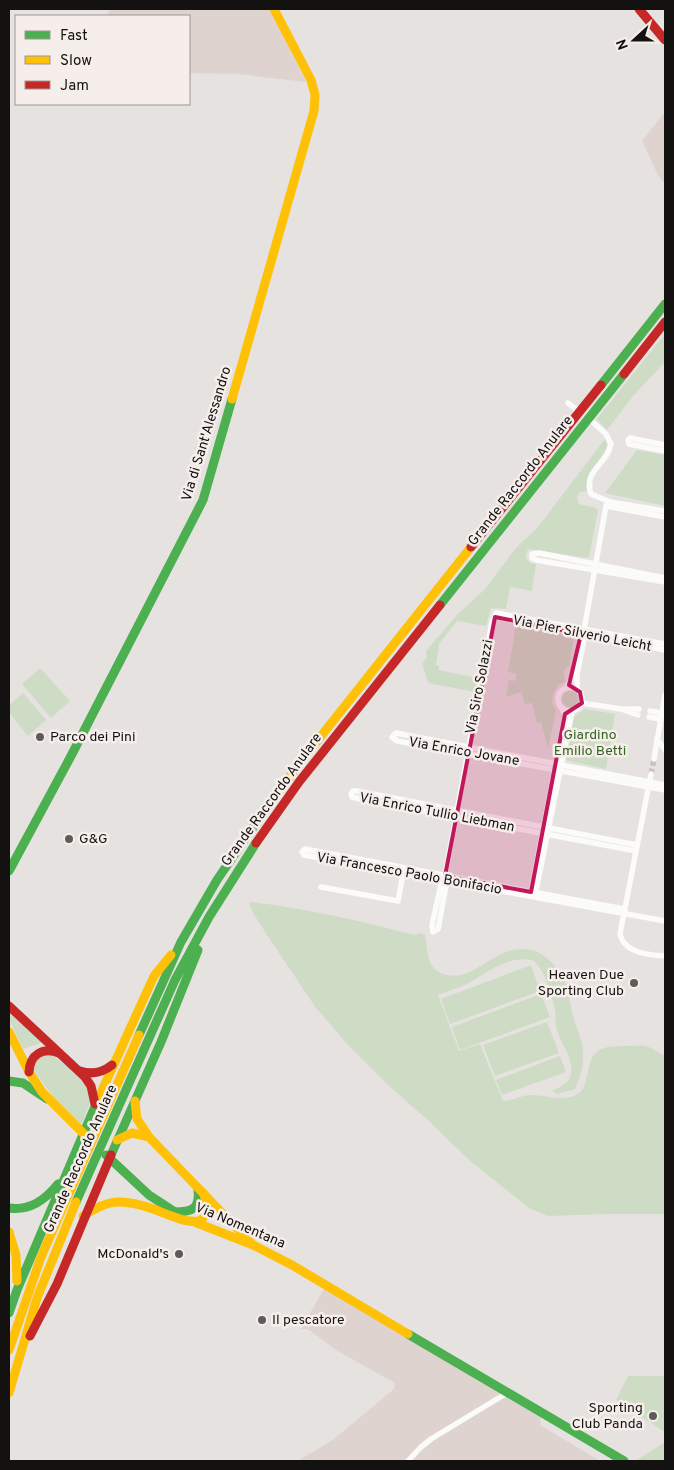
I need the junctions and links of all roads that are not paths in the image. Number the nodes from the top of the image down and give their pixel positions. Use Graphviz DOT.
graph roads {
  1 [pos="274,9"];
  2 [pos="639,9"];
  3 [pos="665,40"];
  4 [pos="665,304"];
  5 [pos="665,322"];
  6 [pos="568,403"];
  7 [pos="665,445"];
  8 [pos="665,451"];
  9 [pos="608,504"];
  10 [pos="665,511"];
  11 [pos="665,517"];
  12 [pos="596,568"];
  13 [pos="665,578"];
  14 [pos="665,582"];
  15 [pos="495,617"];
  16 [pos="583,633"];
  17 [pos="665,644"];
  18 [pos="665,650"];
  19 [pos="566,688"];
  20 [pos="577,689"];
  21 [pos="665,695"];
  22 [pos="582,703"];
  23 [pos="562,709"];
  24 [pos="572,712"];
  25 [pos="638,712"];
  26 [pos="650,714"];
  27 [pos="661,716"];
  28 [pos="657,739"];
  29 [pos="468,750"];
  30 [pos="665,750"];
  31 [pos="654,759"];
  32 [pos="558,767"];
  33 [pos="651,774"];
  34 [pos="649,784"];
  35 [pos="665,785"];
  36 [pos="665,790"];
  37 [pos="457,814"];
  38 [pos="546,831"];
  39 [pos="636,848"];
  40 [pos="9,871"];
  41 [pos="402,874"];
  42 [pos="444,880"];
  43 [pos="321,887"];
  44 [pos="533,895"];
  45 [pos="624,911"];
  46 [pos="207,920"];
  47 [pos="665,921"];
  48 [pos="181,942"];
  49 [pos="665,956"];
  50 [pos="9,1006"];
  51 [pos="9,1032"];
  52 [pos="60,1054"];
  53 [pos="112,1065"];
  54 [pos="79,1070"];
  55 [pos="29,1072"];
  56 [pos="9,1081"];
  57 [pos="47,1099"];
  58 [pos="135,1099"];
  59 [pos="95,1105"];
  60 [pos="148,1137"];
  61 [pos="117,1140"];
  62 [pos="65,1175"];
  63 [pos="196,1185"];
  64 [pos="204,1193"];
  65 [pos="9,1208"];
  66 [pos="174,1212"];
  67 [pos="84,1216"];
  68 [pos="195,1222"];
  69 [pos="9,1232"];
  70 [pos="253,1245"];
  71 [pos="17,1290"];
  72 [pos="9,1313"];
  73 [pos="9,1350"];
  74 [pos="20,1352"];
  75 [pos="507,1392"];
  76 [pos="9,1393"];
  77 [pos="408,1461"];
  78 [pos="624,1461"];
  1 -- 40 [label="main road, Via di Sant'Alessandro"];
  2 -- 3 [label="main road"];
  4 -- 48 [label="main road, Grande Raccordo Anulare"];
  5 -- 46 [label="main road, Grande Raccordo Anulare"];
  6 -- 9 [label="street"];
  7 -- 8 [label="street"];
  9 -- 10 [label="street"];
  9 -- 11 [label="street"];
  9 -- 12 [label="street"];
  12 -- 12 [label="street"];
  12 -- 13 [label="street"];
  12 -- 14 [label="street"];
  12 -- 16 [label="street"];
  15 -- 16 [label="street, Via Pier Silverio Leicht"];
  15 -- 29 [label="street, Via Siro Solazzi"];
  16 -- 17 [label="street, Via Pier Silverio Leicht"];
  16 -- 18 [label="street, Via Pier Silverio Leicht"];
  16 -- 19 [label="street"];
  16 -- 20 [label="street"];
  19 -- 20 [label="street"];
  19 -- 23 [label="street"];
  20 -- 22 [label="street"];
  21 -- 27 [label="street"];
  22 -- 24 [label="street"];
  22 -- 25 [label="street"];
  23 -- 24 [label="street"];
  23 -- 32 [label="street"];
  24 -- 32 [label="street"];
  26 -- 27 [label="street"];
  27 -- 28 [label="street"];
  28 -- 30 [label="street"];
  28 -- 31 [label="street"];
  29 -- 29 [label="street, Via Enrico Jovane"];
  29 -- 32 [label="street, Via Enrico Jovane"];
  29 -- 37 [label="street, Via Siro Solazzi"];
  32 -- 34 [label="street, Via Enrico Jovane"];
  32 -- 38 [label="street"];
  33 -- 34 [label="street"];
  34 -- 35 [label="street, Via Enrico Jovane"];
  34 -- 36 [label="street, Via Enrico Jovane"];
  34 -- 39 [label="street"];
  37 -- 37 [label="street, Via Enrico Tullio Liebman"];
  37 -- 38 [label="street, Via Enrico Tullio Liebman"];
  37 -- 42 [label="street, Via Siro Solazzi"];
  38 -- 39 [label="street, Via Enrico Tullio Liebman"];
  38 -- 44 [label="street"];
  39 -- 45 [label="street"];
  41 -- 42 [label="street, Via Francesco Paolo Bonifacio"];
  41 -- 42 [label="street, Via Francesco Paolo Bonifacio"];
  41 -- 43 [label="street"];
  42 -- 42 [label="street, Via Siro Solazzi"];
  42 -- 44 [label="street, Via Francesco Paolo Bonifacio"];
  44 -- 45 [label="street, Via Francesco Paolo Bonifacio"];
  45 -- 47 [label="street, Via Francesco Paolo Bonifacio"];
  45 -- 49 [label="street"];
  46 -- 58 [label="main road"];
  46 -- 74 [label="main road, Grande Raccordo Anulare"];
  48 -- 53 [label="main road"];
  48 -- 73 [label="main road, Grande Raccordo Anulare"];
  50 -- 52 [label="main road"];
  51 -- 55 [label="main road, Via Nomentana"];
  52 -- 54 [label="main road"];
  52 -- 55 [label="main road"];
  53 -- 54 [label="main road"];
  53 -- 59 [label="main road"];
  54 -- 59 [label="main road"];
  55 -- 57 [label="main road, Via Nomentana"];
  56 -- 57 [label="main road"];
  57 -- 66 [label="main road, Via Nomentana"];
  58 -- 60 [label="main road"];
  58 -- 61 [label="main road"];
  59 -- 62 [label="main road"];
  60 -- 61 [label="main road"];
  60 -- 63 [label="main road"];
  61 -- 67 [label="main road"];
  62 -- 65 [label="main road"];
  62 -- 71 [label="main road"];
  63 -- 64 [label="main road"];
  63 -- 66 [label="main road"];
  64 -- 68 [label="main road"];
  64 -- 70 [label="main road"];
  66 -- 68 [label="main road, Via Nomentana"];
  67 -- 68 [label="main road"];
  67 -- 74 [label="main road"];
  68 -- 70 [label="main road, Via Nomentana"];
  69 -- 71 [label="main road"];
  70 -- 75 [label="main road, Via Nomentana"];
  71 -- 72 [label="main road"];
  74 -- 76 [label="main road, Grande Raccordo Anulare"];
  75 -- 77 [label="street"];
  75 -- 78 [label="main road, Via Nomentana"];
}
